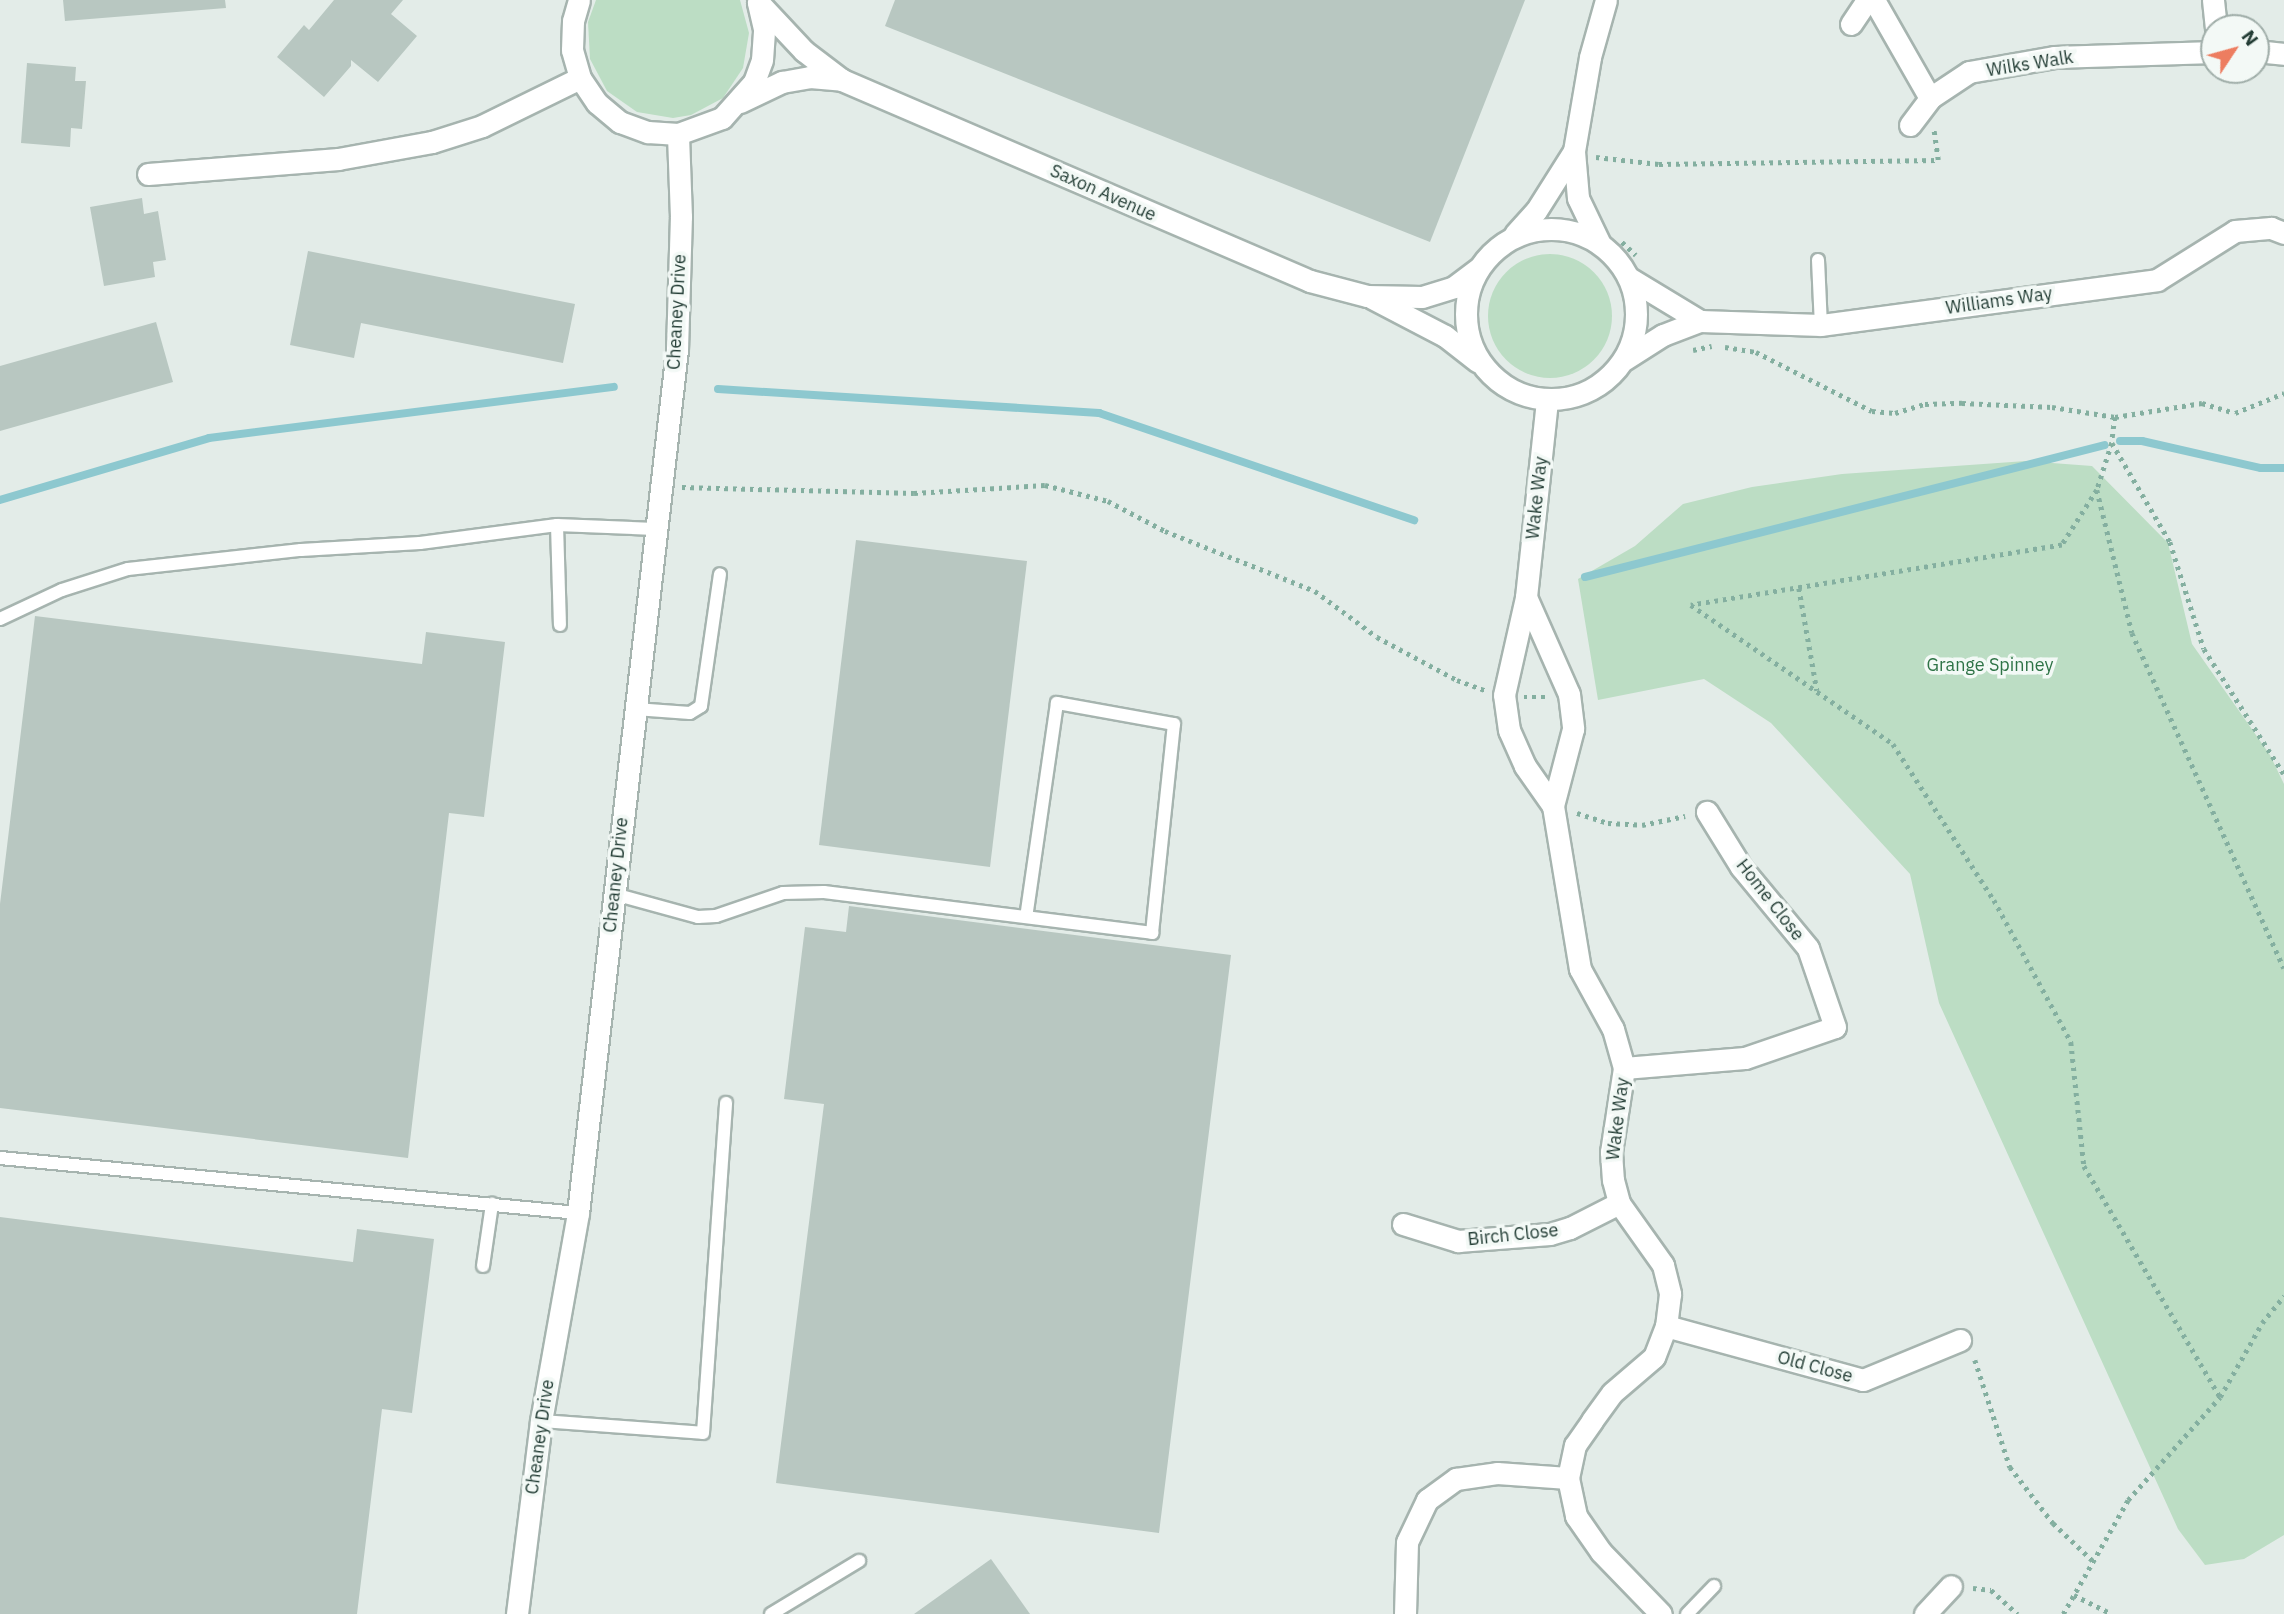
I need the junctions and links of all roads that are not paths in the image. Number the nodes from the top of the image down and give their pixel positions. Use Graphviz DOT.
graph roads {
  1 [pos="1606,0"];
  2 [pos="1867,0"];
  3 [pos="1874,0"];
  4 [pos="757,1"];
  5 [pos="577,2"];
  6 [pos="1851,24"];
  7 [pos="2200,52"];
  8 [pos="580,78"];
  9 [pos="842,80"];
  10 [pos="1930,98"];
  11 [pos="740,102"];
  12 [pos="1910,125"];
  13 [pos="678,134"];
  14 [pos="1574,151"];
  15 [pos="148,174"];
  16 [pos="2284,233"];
  17 [pos="1513,237"];
  18 [pos="1609,241"];
  19 [pos="1818,260"];
  20 [pos="1478,268"];
  21 [pos="1629,278"];
  22 [pos="1367,296"];
  23 [pos="1700,321"];
  24 [pos="1821,325"];
  25 [pos="1625,359"];
  26 [pos="1480,363"];
  27 [pos="1547,400"];
  28 [pos="557,525"];
  29 [pos="655,530"];
  30 [pos="720,574"];
  31 [pos="1526,597"];
  32 [pos="0,619"];
  33 [pos="560,625"];
  34 [pos="635,709"];
  35 [pos="1553,806"];
  36 [pos="1707,812"];
  37 [pos="614,894"];
  38 [pos="1027,917"];
  39 [pos="1625,1068"];
  40 [pos="726,1103"];
  41 [pos="0,1158"];
  42 [pos="1619,1203"];
  43 [pos="492,1204"];
  44 [pos="578,1213"];
  45 [pos="1403,1224"];
  46 [pos="483,1266"];
  47 [pos="1667,1326"];
  48 [pos="1959,1340"];
  49 [pos="541,1421"];
  50 [pos="1568,1478"];
  51 [pos="859,1561"];
  52 [pos="1714,1586"];
  53 [pos="1951,1586"];
  54 [pos="517,1614"];
  55 [pos="771,1614"];
  56 [pos="1405,1614"];
  57 [pos="1661,1614"];
  58 [pos="1687,1614"];
  59 [pos="1925,1614"];
  1 -- 14 [label="street"];
  2 -- 6 [label="street"];
  3 -- 10 [label="street"];
  4 -- 9 [label="street, Saxon Avenue"];
  4 -- 11 [label="street"];
  5 -- 8 [label="street"];
  7 -- 10 [label="street, Wilks Walk"];
  8 -- 13 [label="street"];
  8 -- 15 [label="street"];
  9 -- 11 [label="street, Saxon Avenue"];
  9 -- 22 [label="street, Saxon Avenue"];
  10 -- 12 [label="street, Wilks Walk"];
  11 -- 13 [label="street"];
  13 -- 29 [label="street, Cheaney Drive"];
  14 -- 17 [label="street"];
  14 -- 18 [label="street"];
  16 -- 24 [label="street, Williams Way"];
  17 -- 18 [label="street"];
  17 -- 20 [label="street"];
  18 -- 21 [label="street"];
  19 -- 24 [label="lane"];
  20 -- 22 [label="street, Saxon Avenue"];
  20 -- 26 [label="street"];
  21 -- 23 [label="street, Williams Way"];
  21 -- 25 [label="street"];
  22 -- 26 [label="street, Saxon Avenue"];
  23 -- 24 [label="street, Williams Way"];
  23 -- 25 [label="street, Williams Way"];
  25 -- 27 [label="street"];
  26 -- 27 [label="street"];
  27 -- 31 [label="street, Wake Way"];
  28 -- 29 [label="lane"];
  28 -- 32 [label="lane"];
  28 -- 33 [label="lane"];
  29 -- 34 [label="street, Cheaney Drive"];
  30 -- 34 [label="lane"];
  31 -- 35 [label="street, Wake Way"];
  31 -- 35 [label="street, Wake Way"];
  34 -- 37 [label="street, Cheaney Drive"];
  35 -- 39 [label="street, Wake Way"];
  36 -- 39 [label="street, Home Close"];
  37 -- 38 [label="lane"];
  37 -- 44 [label="street, Cheaney Drive"];
  38 -- 38 [label="lane"];
  39 -- 42 [label="street, Wake Way"];
  40 -- 49 [label="lane"];
  41 -- 43 [label="lane"];
  42 -- 45 [label="street, Birch Close"];
  42 -- 47 [label="street, Wake Way"];
  43 -- 44 [label="lane"];
  43 -- 46 [label="lane"];
  44 -- 49 [label="street, Cheaney Drive"];
  47 -- 48 [label="street, Old Close"];
  47 -- 50 [label="street, Wake Way"];
  49 -- 54 [label="street, Cheaney Drive"];
  50 -- 56 [label="street"];
  50 -- 57 [label="street, Wake Way"];
  51 -- 55 [label="lane"];
  52 -- 58 [label="lane"];
  53 -- 59 [label="street"];
}
